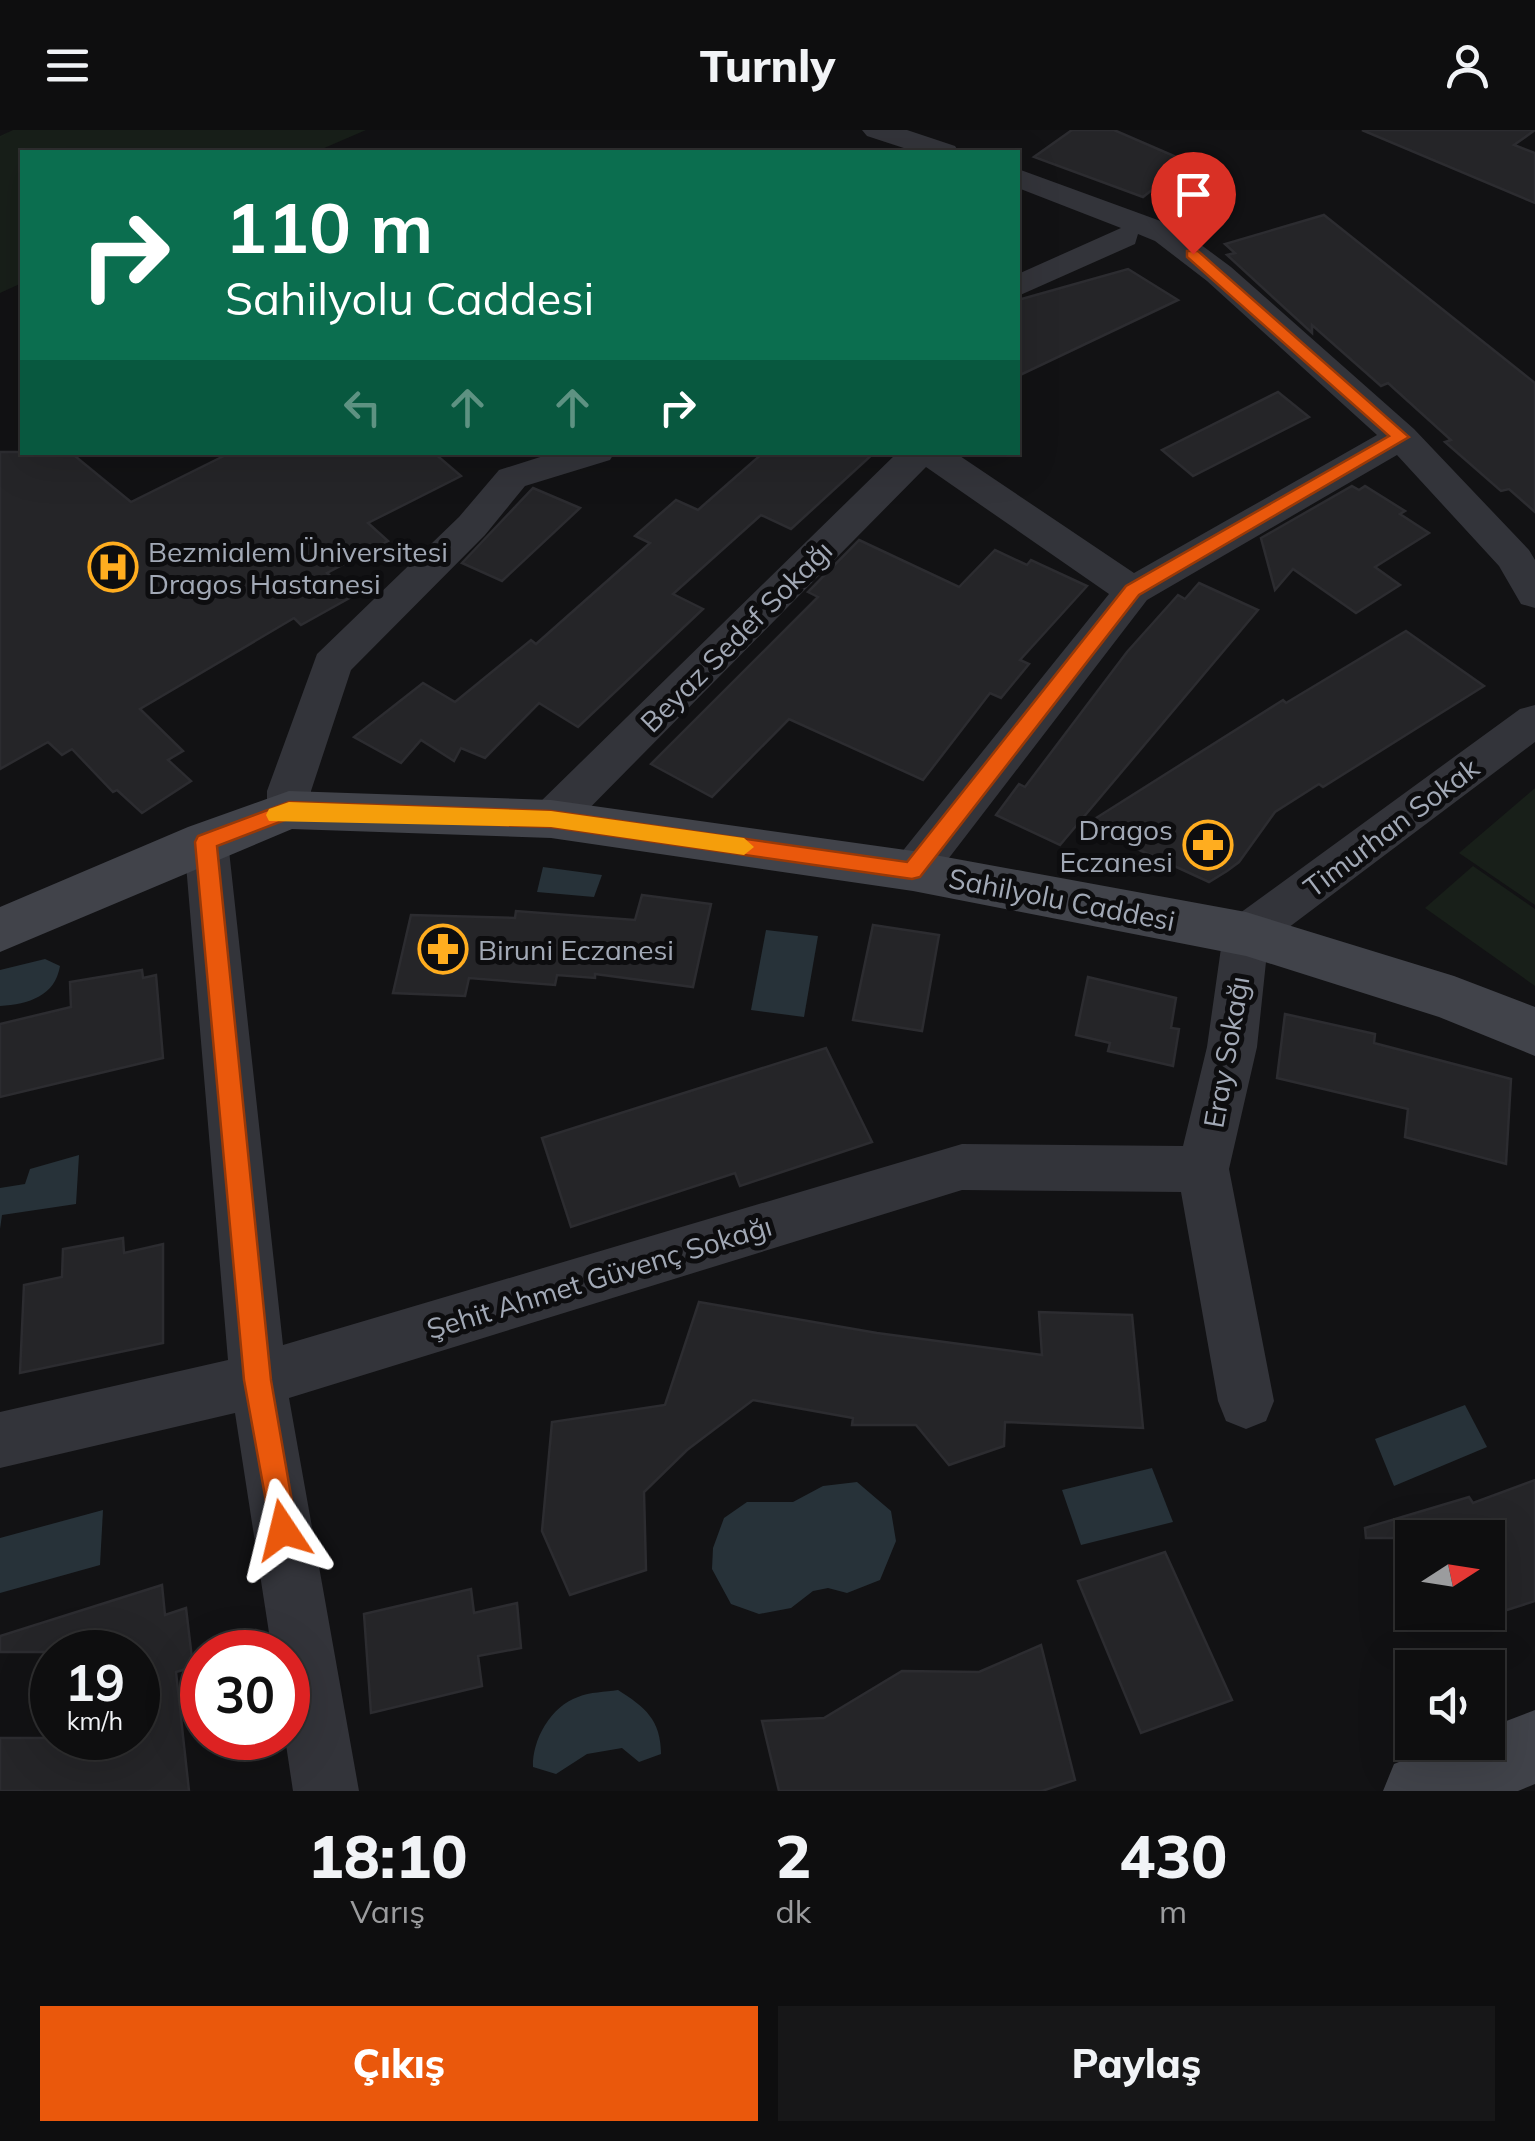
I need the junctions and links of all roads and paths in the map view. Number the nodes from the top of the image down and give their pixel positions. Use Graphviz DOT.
graph roads {
  1 [pos="877,130"];
  2 [pos="938,150"];
  3 [pos="1020,179"];
  4 [pos="1124,236"];
  5 [pos="1020,285"];
  6 [pos="1400,437"];
  7 [pos="587,455"];
  8 [pos="917,455"];
  9 [pos="932,455"];
  10 [pos="1133,591"];
  11 [pos="1535,595"];
  12 [pos="1535,720"];
  13 [pos="289,810"];
  14 [pos="551,819"];
  15 [pos="206,842"];
  16 [pos="912,871"];
  17 [pos="0,930"];
  18 [pos="1246,934"];
  19 [pos="1535,1032"];
  20 [pos="1204,1168"];
  21 [pos="258,1380"];
  22 [pos="1246,1401"];
  23 [pos="0,1440"];
  24 [pos="1535,1747"];
  25 [pos="326,1791"];
  26 [pos="1420,1791"];
  1 -- 2 [label="street"];
  3 -- 6 [label="street"];
  4 -- 5 [label="street"];
  6 -- 10 [label="street"];
  6 -- 11 [label="street"];
  7 -- 13 [label="street"];
  8 -- 14 [label="street, Beyaz Sedef Sokağı"];
  9 -- 10 [label="street"];
  10 -- 16 [label="street"];
  12 -- 18 [label="street, Timurhan Sokak"];
  13 -- 14 [label="street, Sahilyolu Caddesi"];
  13 -- 15 [label="street, Sahilyolu Caddesi"];
  14 -- 16 [label="street, Sahilyolu Caddesi"];
  15 -- 17 [label="street, Sahilyolu Caddesi"];
  15 -- 21 [label="street"];
  16 -- 18 [label="street, Sahilyolu Caddesi"];
  18 -- 19 [label="street, Sahilyolu Caddesi"];
  18 -- 20 [label="street, Eray Sokağı"];
  20 -- 21 [label="street, Şehit Ahmet Güvenç Sokağı"];
  20 -- 22 [label="street"];
  21 -- 23 [label="street, Şehit Ahmet Güvenç Sokağı"];
  21 -- 25 [label="street"];
  24 -- 26 [label="street"];
}
